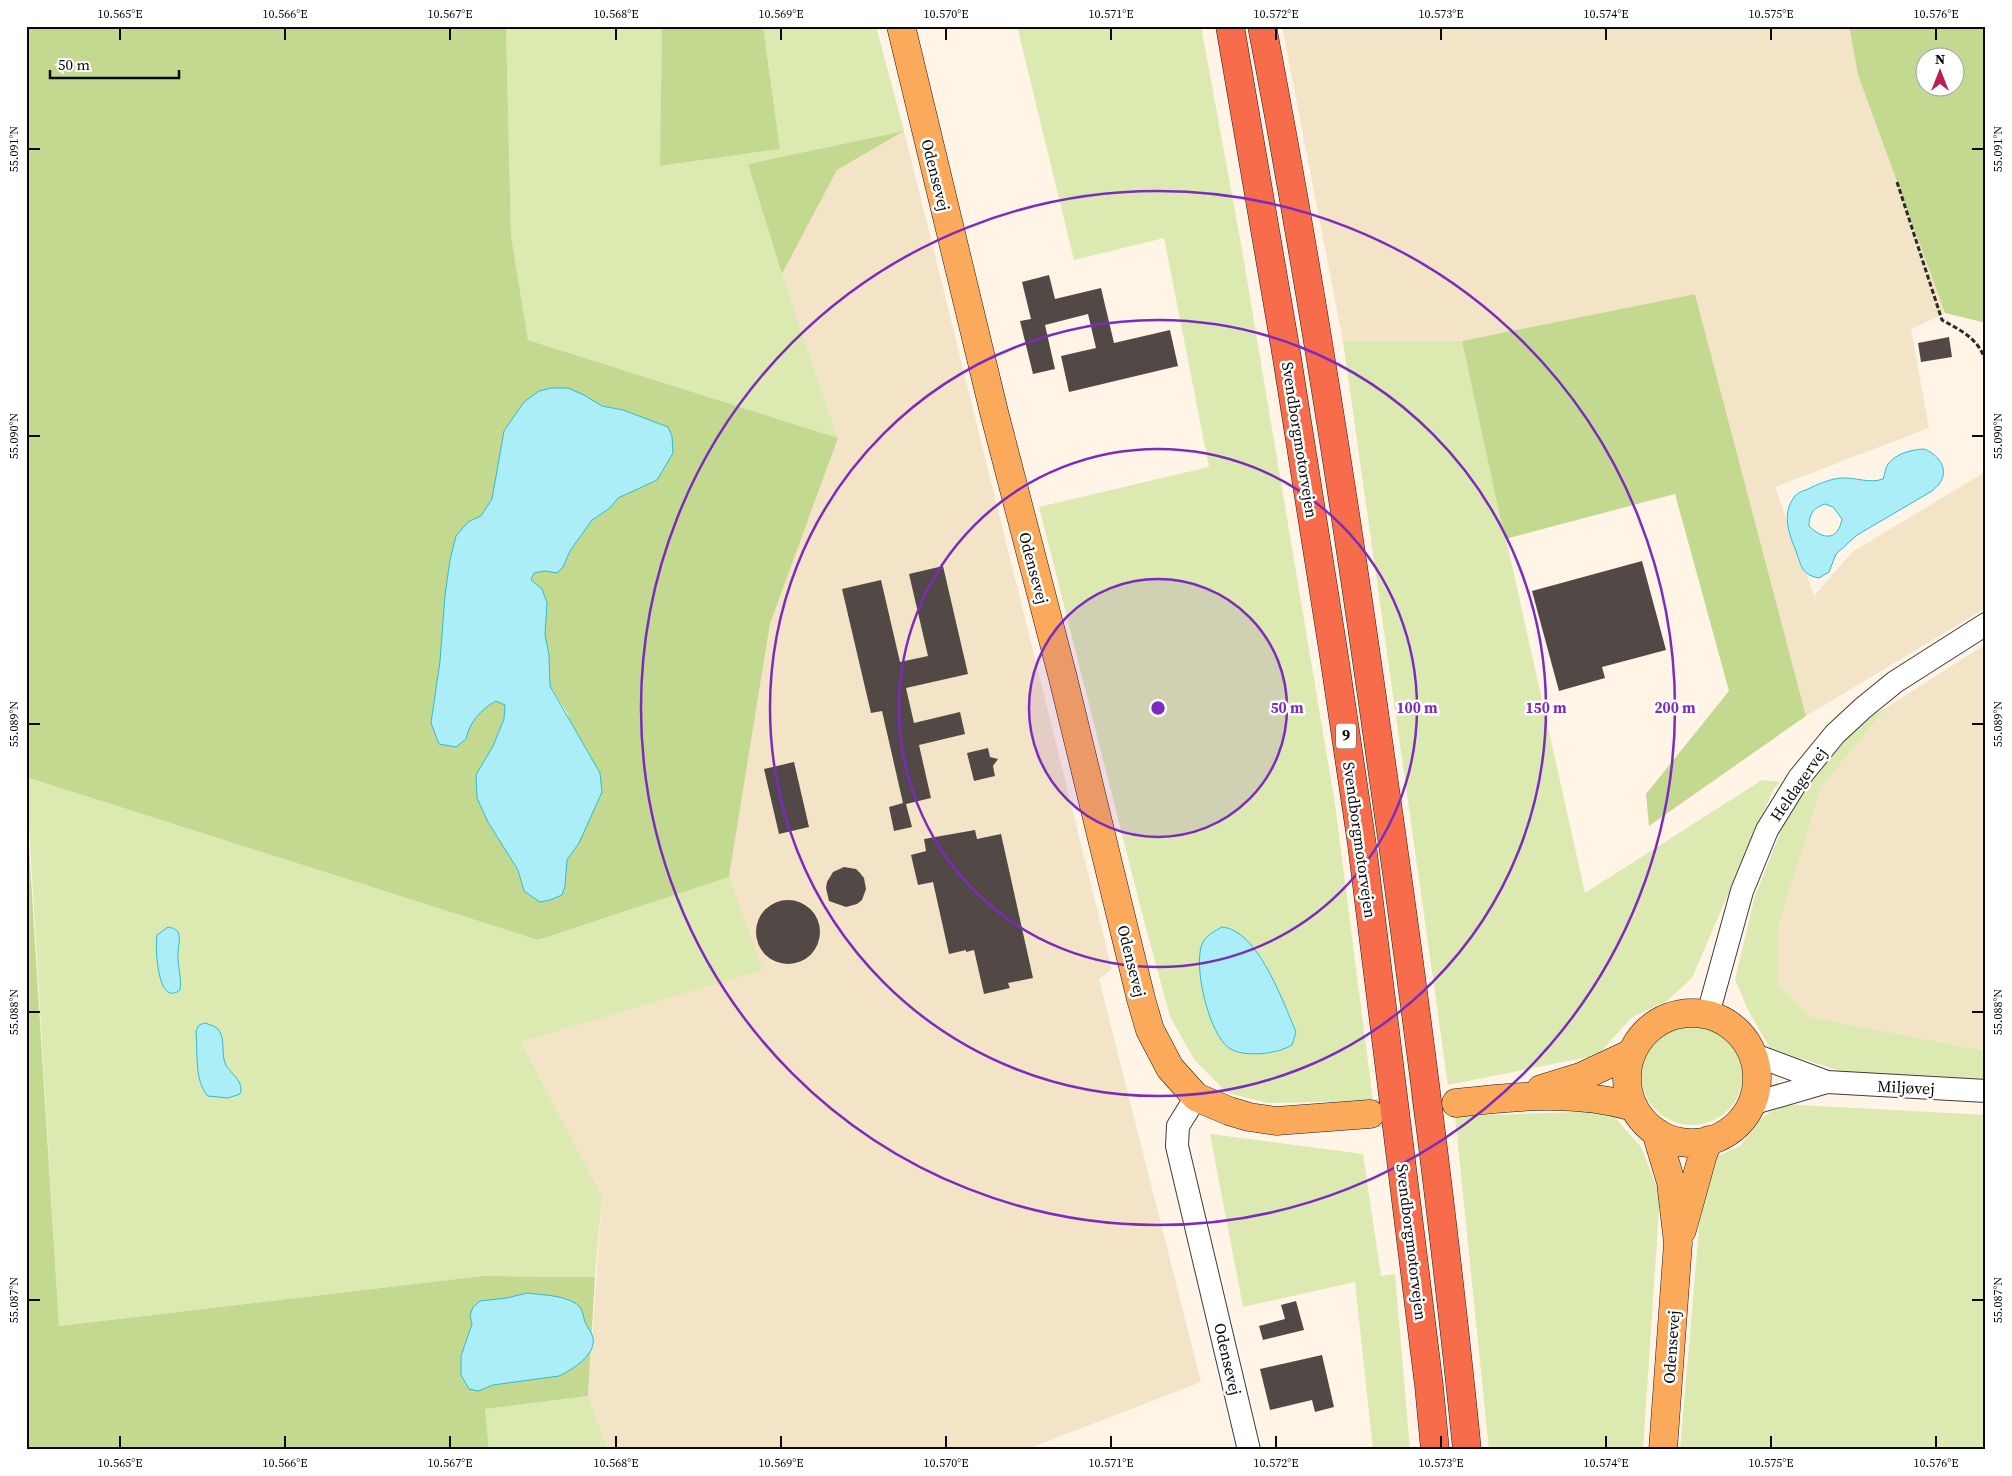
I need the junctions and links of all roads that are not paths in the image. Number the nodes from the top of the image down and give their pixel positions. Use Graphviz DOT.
graph roads {
  1 [pos="900,26"];
  2 [pos="1230,26"];
  3 [pos="1262,26"];
  4 [pos="1986,624"];
  5 [pos="1708,1014"];
  6 [pos="1632,1053"];
  7 [pos="1752,1054"];
  8 [pos="1827,1082"];
  9 [pos="1986,1091"];
  10 [pos="1520,1095"];
  11 [pos="1196,1097"];
  12 [pos="1456,1103"];
  13 [pos="1752,1104"];
  14 [pos="1634,1107"];
  15 [pos="1370,1114"];
  16 [pos="1656,1132"];
  17 [pos="1709,1140"];
  18 [pos="1678,1243"];
  19 [pos="1249,1450"];
  20 [pos="1435,1450"];
  21 [pos="1467,1450"];
  22 [pos="1663,1450"];
  1 -- 11 [label="main road, Odensevej"];
  2 -- 20 [label="highway, Svendborgmotorvejen / 9"];
  3 -- 21 [label="highway, Svendborgmotorvejen / 9"];
  4 -- 5 [label="street, Heldagervej"];
  5 -- 6 [label="main road"];
  5 -- 7 [label="main road"];
  6 -- 10 [label="main road"];
  6 -- 14 [label="main road"];
  7 -- 8 [label="street, Miljøvej"];
  7 -- 13 [label="main road"];
  8 -- 9 [label="street, Miljøvej"];
  8 -- 13 [label="street, Miljøvej"];
  10 -- 12 [label="main road"];
  10 -- 14 [label="main road"];
  11 -- 15 [label="main road, Odensevej"];
  11 -- 19 [label="street, Odensevej"];
  13 -- 17 [label="main road"];
  14 -- 16 [label="main road"];
  16 -- 17 [label="main road"];
  16 -- 18 [label="main road, Odensevej"];
  17 -- 18 [label="main road, Odensevej"];
  18 -- 22 [label="main road, Odensevej"];
}
